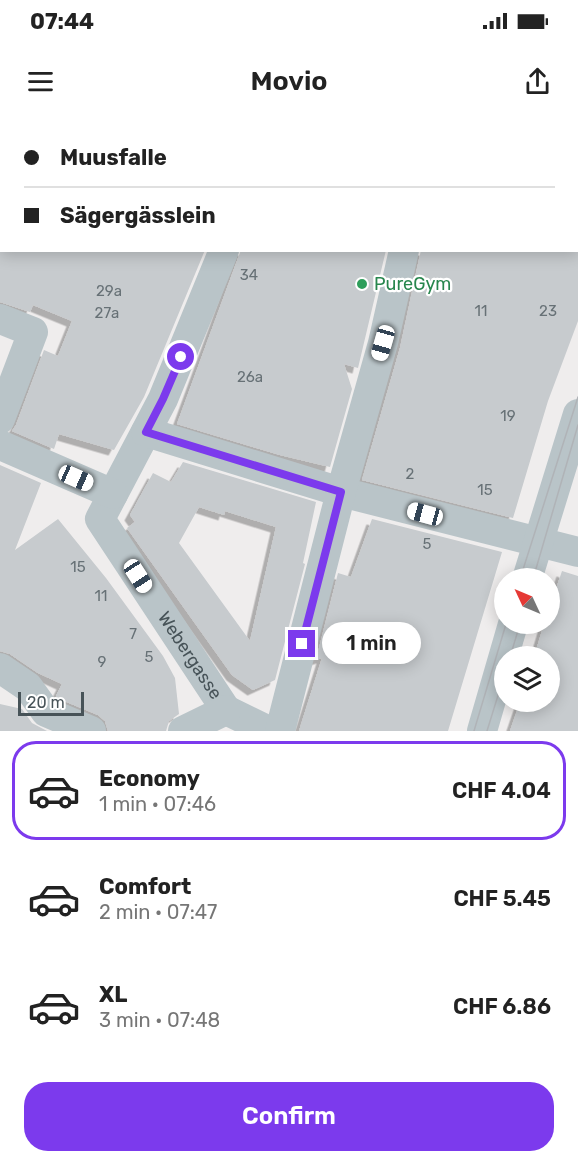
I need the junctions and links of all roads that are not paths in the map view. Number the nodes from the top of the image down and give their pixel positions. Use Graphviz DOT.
graph roads {
  1 [pos="223,252"];
  2 [pos="404,252"];
  3 [pos="0,319"];
  4 [pos="578,414"];
  5 [pos="0,419"];
  6 [pos="146,432"];
  7 [pos="0,444"];
  8 [pos="341,492"];
  9 [pos="113,494"];
  10 [pos="538,543"];
  11 [pos="578,552"];
  12 [pos="530,568"];
  13 [pos="510,634"];
  14 [pos="0,668"];
  15 [pos="226,710"];
  16 [pos="91,731"];
  17 [pos="183,731"];
  18 [pos="269,731"];
  19 [pos="280,731"];
  20 [pos="482,731"];
  1 -- 6 [label="street, Webergasse"];
  2 -- 8 [label="street"];
  3 -- 5 [label="street"];
  4 -- 10 [label="street"];
  6 -- 8 [label="street"];
  6 -- 9 [label="street, Webergasse"];
  7 -- 9 [label="street"];
  8 -- 10 [label="street"];
  8 -- 19 [label="street"];
  9 -- 15 [label="street, Webergasse"];
  10 -- 11 [label="street"];
  10 -- 12 [label="street"];
  13 -- 20 [label="street"];
  14 -- 16 [label="street"];
  15 -- 17 [label="street"];
  15 -- 18 [label="street"];
}
